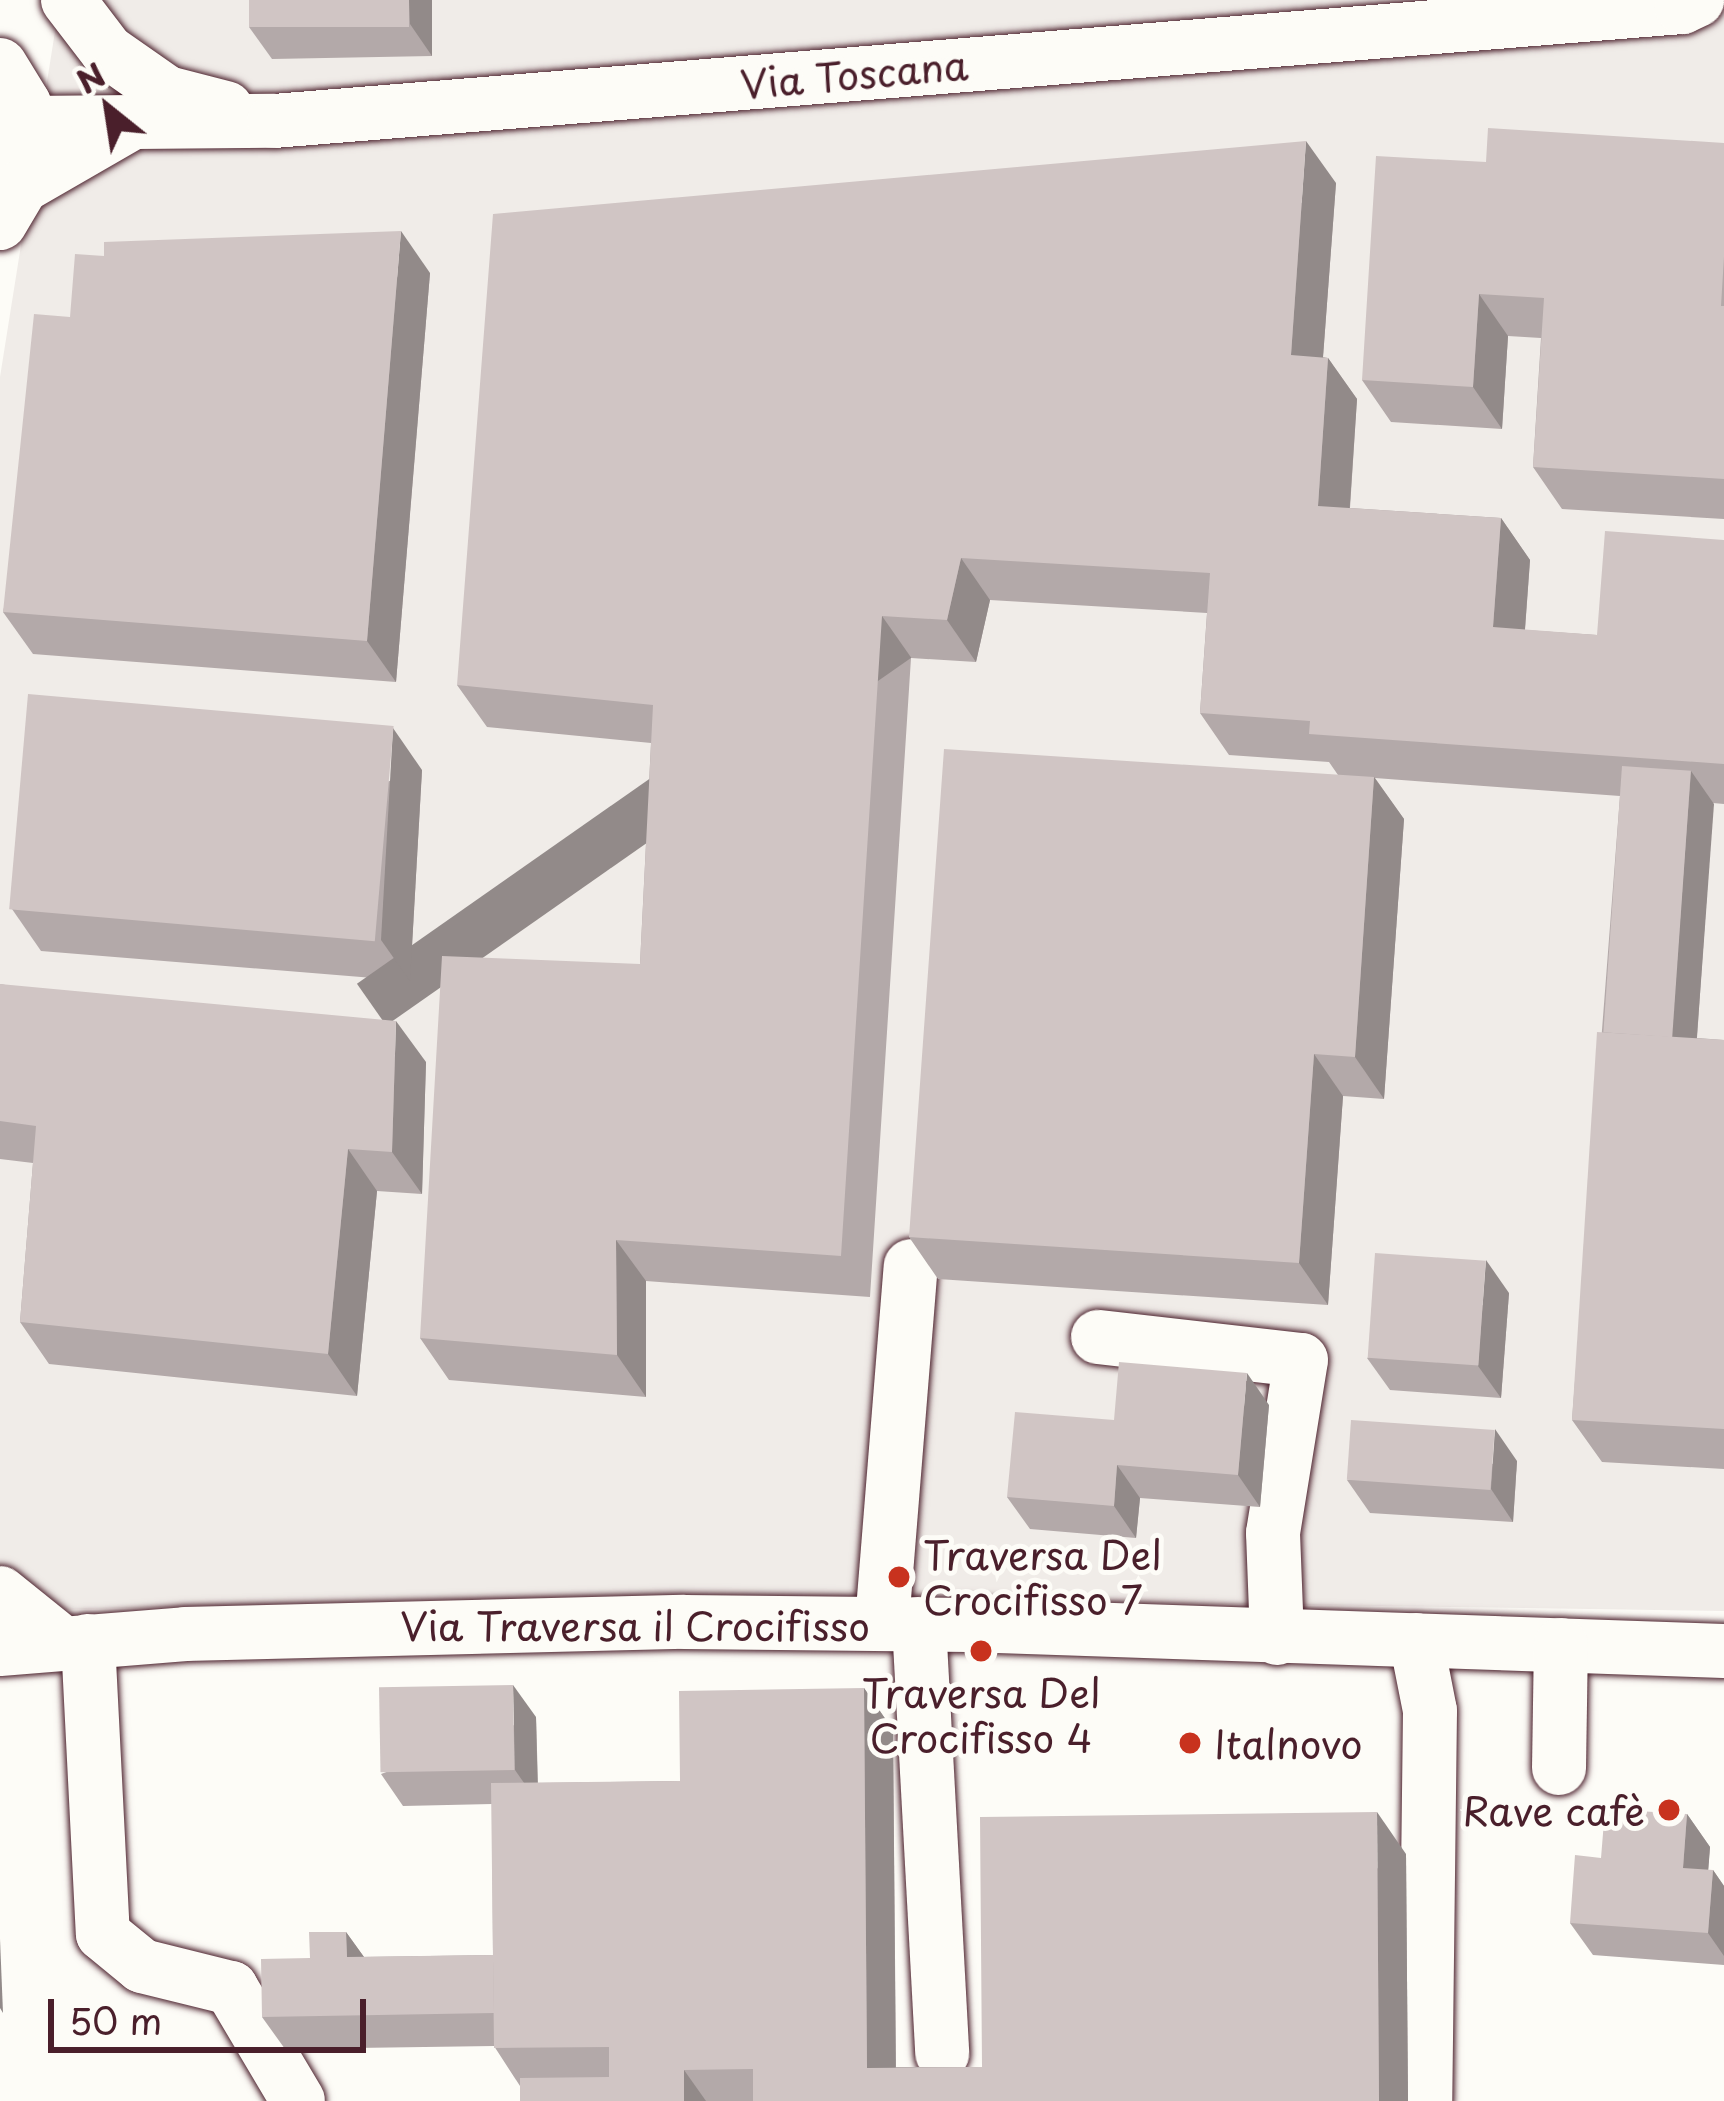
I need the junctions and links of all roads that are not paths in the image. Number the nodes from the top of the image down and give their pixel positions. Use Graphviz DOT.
graph roads {
  1 [pos="68,0"];
  2 [pos="1701,8"];
  3 [pos="0,65"];
  4 [pos="274,121"];
  5 [pos="129,124"];
  6 [pos="12,145"];
  7 [pos="0,224"];
  8 [pos="911,1266"];
  9 [pos="1098,1337"];
  10 [pos="0,1593"];
  11 [pos="901,1623"];
  12 [pos="1276,1638"];
  13 [pos="1416,1640"];
  14 [pos="75,1641"];
  15 [pos="1562,1645"];
  16 [pos="1717,1648"];
  17 [pos="0,1649"];
  18 [pos="1559,1768"];
  19 [pos="942,2053"];
  20 [pos="298,2101"];
  21 [pos="1425,2101"];
  1 -- 4 [label="street"];
  2 -- 4 [label="street, Via Toscana"];
  3 -- 6 [label="street"];
  4 -- 5 [label="street, Via Toscana"];
  5 -- 6 [label="street, Via Toscana"];
  5 -- 7 [label="street"];
  8 -- 11 [label="street"];
  9 -- 12 [label="street"];
  10 -- 14 [label="street"];
  11 -- 12 [label="street, Via Traversa il Crocifisso"];
  11 -- 14 [label="street, Via Traversa il Crocifisso"];
  11 -- 19 [label="street"];
  12 -- 13 [label="street, Via Traversa il Crocifisso"];
  13 -- 15 [label="street, Via Traversa il Crocifisso"];
  13 -- 21 [label="street"];
  14 -- 17 [label="street, Via Traversa il Crocifisso"];
  14 -- 20 [label="street"];
  15 -- 16 [label="street, Via Traversa il Crocifisso"];
  15 -- 18 [label="street"];
}
